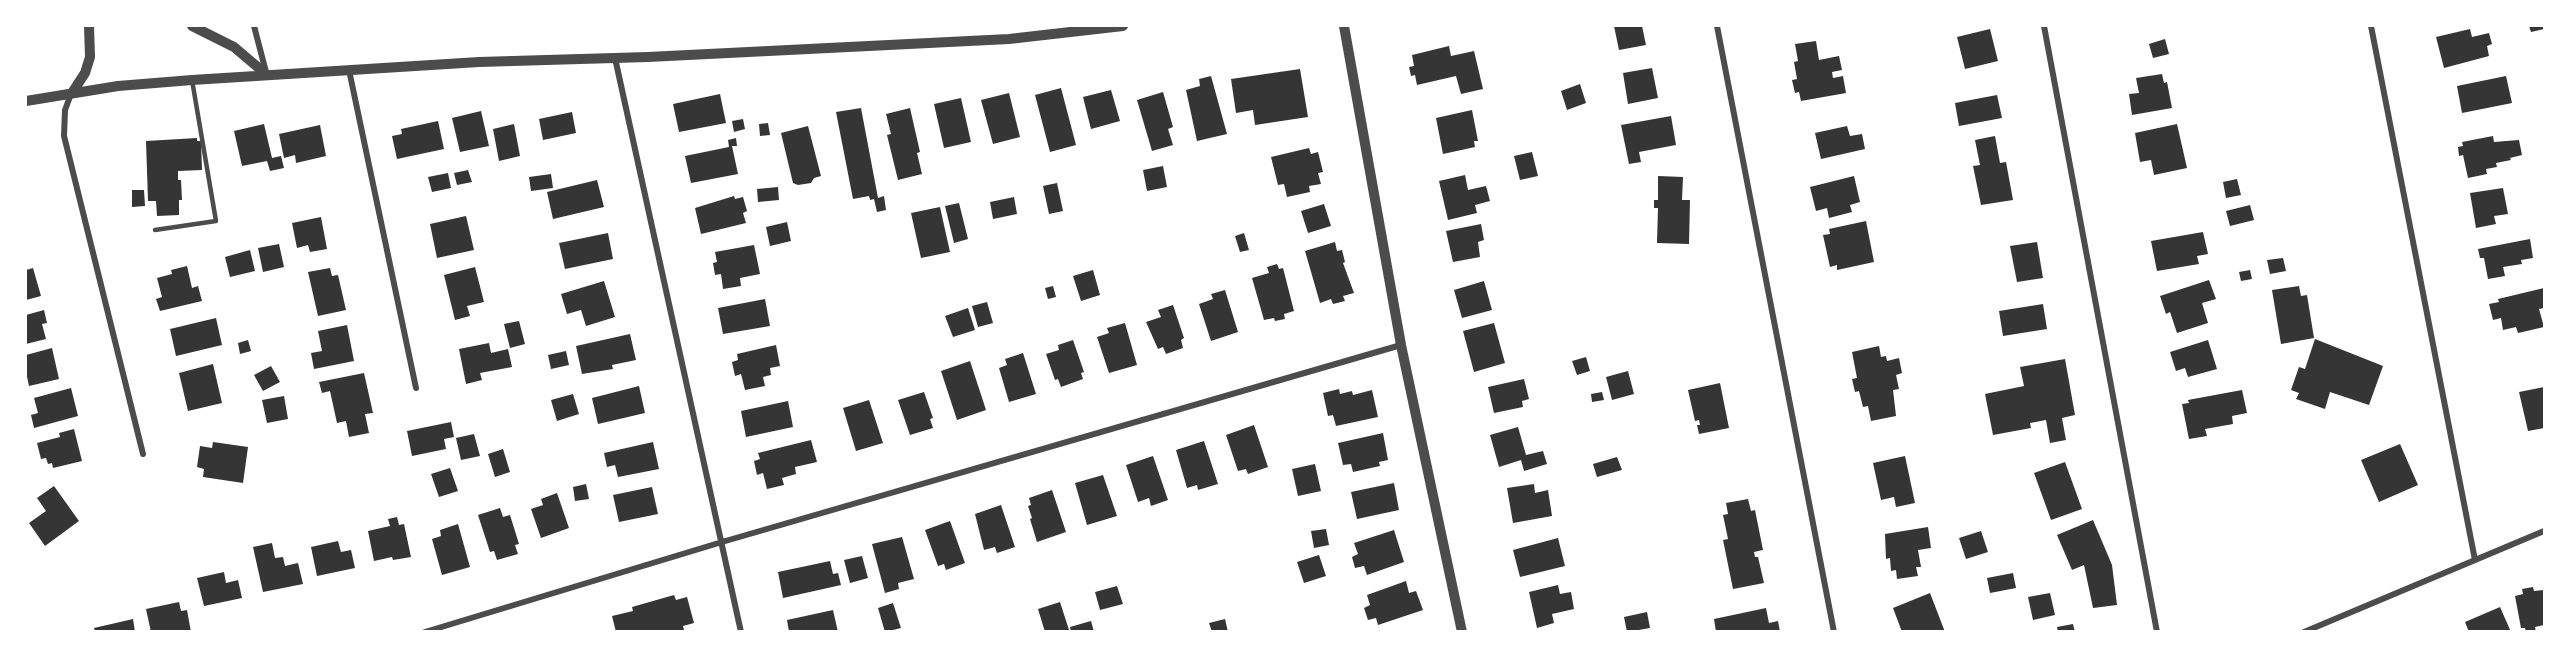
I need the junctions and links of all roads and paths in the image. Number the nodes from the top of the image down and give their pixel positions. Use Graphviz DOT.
graph roads {
  1 [pos="89,26"];
  2 [pos="192,26"];
  3 [pos="254,26"];
  4 [pos="1123,26"];
  5 [pos="1344,26"];
  6 [pos="1717,26"];
  7 [pos="2044,26"];
  8 [pos="2371,26"];
  9 [pos="615,58"];
  10 [pos="349,70"];
  11 [pos="267,75"];
  12 [pos="192,80"];
  13 [pos="72,93"];
  14 [pos="26,101"];
  15 [pos="155,230"];
  16 [pos="1401,345"];
  17 [pos="416,388"];
  18 [pos="143,454"];
  19 [pos="2544,531"];
  20 [pos="722,542"];
  21 [pos="2475,560"];
  22 [pos="425,632"];
  23 [pos="741,632"];
  24 [pos="1462,632"];
  25 [pos="1834,632"];
  26 [pos="2157,632"];
  27 [pos="2304,632"];
  1 -- 13 [label="street"];
  2 -- 11 [label="street"];
  3 -- 11 [label="street"];
  4 -- 9 [label="street"];
  5 -- 16 [label="street"];
  6 -- 25 [label="street"];
  7 -- 26 [label="street"];
  8 -- 21 [label="street"];
  9 -- 10 [label="street"];
  9 -- 20 [label="street"];
  10 -- 11 [label="street"];
  10 -- 17 [label="street"];
  11 -- 12 [label="street"];
  12 -- 13 [label="street"];
  12 -- 15 [label="lane"];
  13 -- 14 [label="street"];
  13 -- 18 [label="street"];
  16 -- 20 [label="street"];
  16 -- 24 [label="street"];
  19 -- 21 [label="street"];
  20 -- 22 [label="street"];
  20 -- 23 [label="street"];
  21 -- 27 [label="street"];
}
